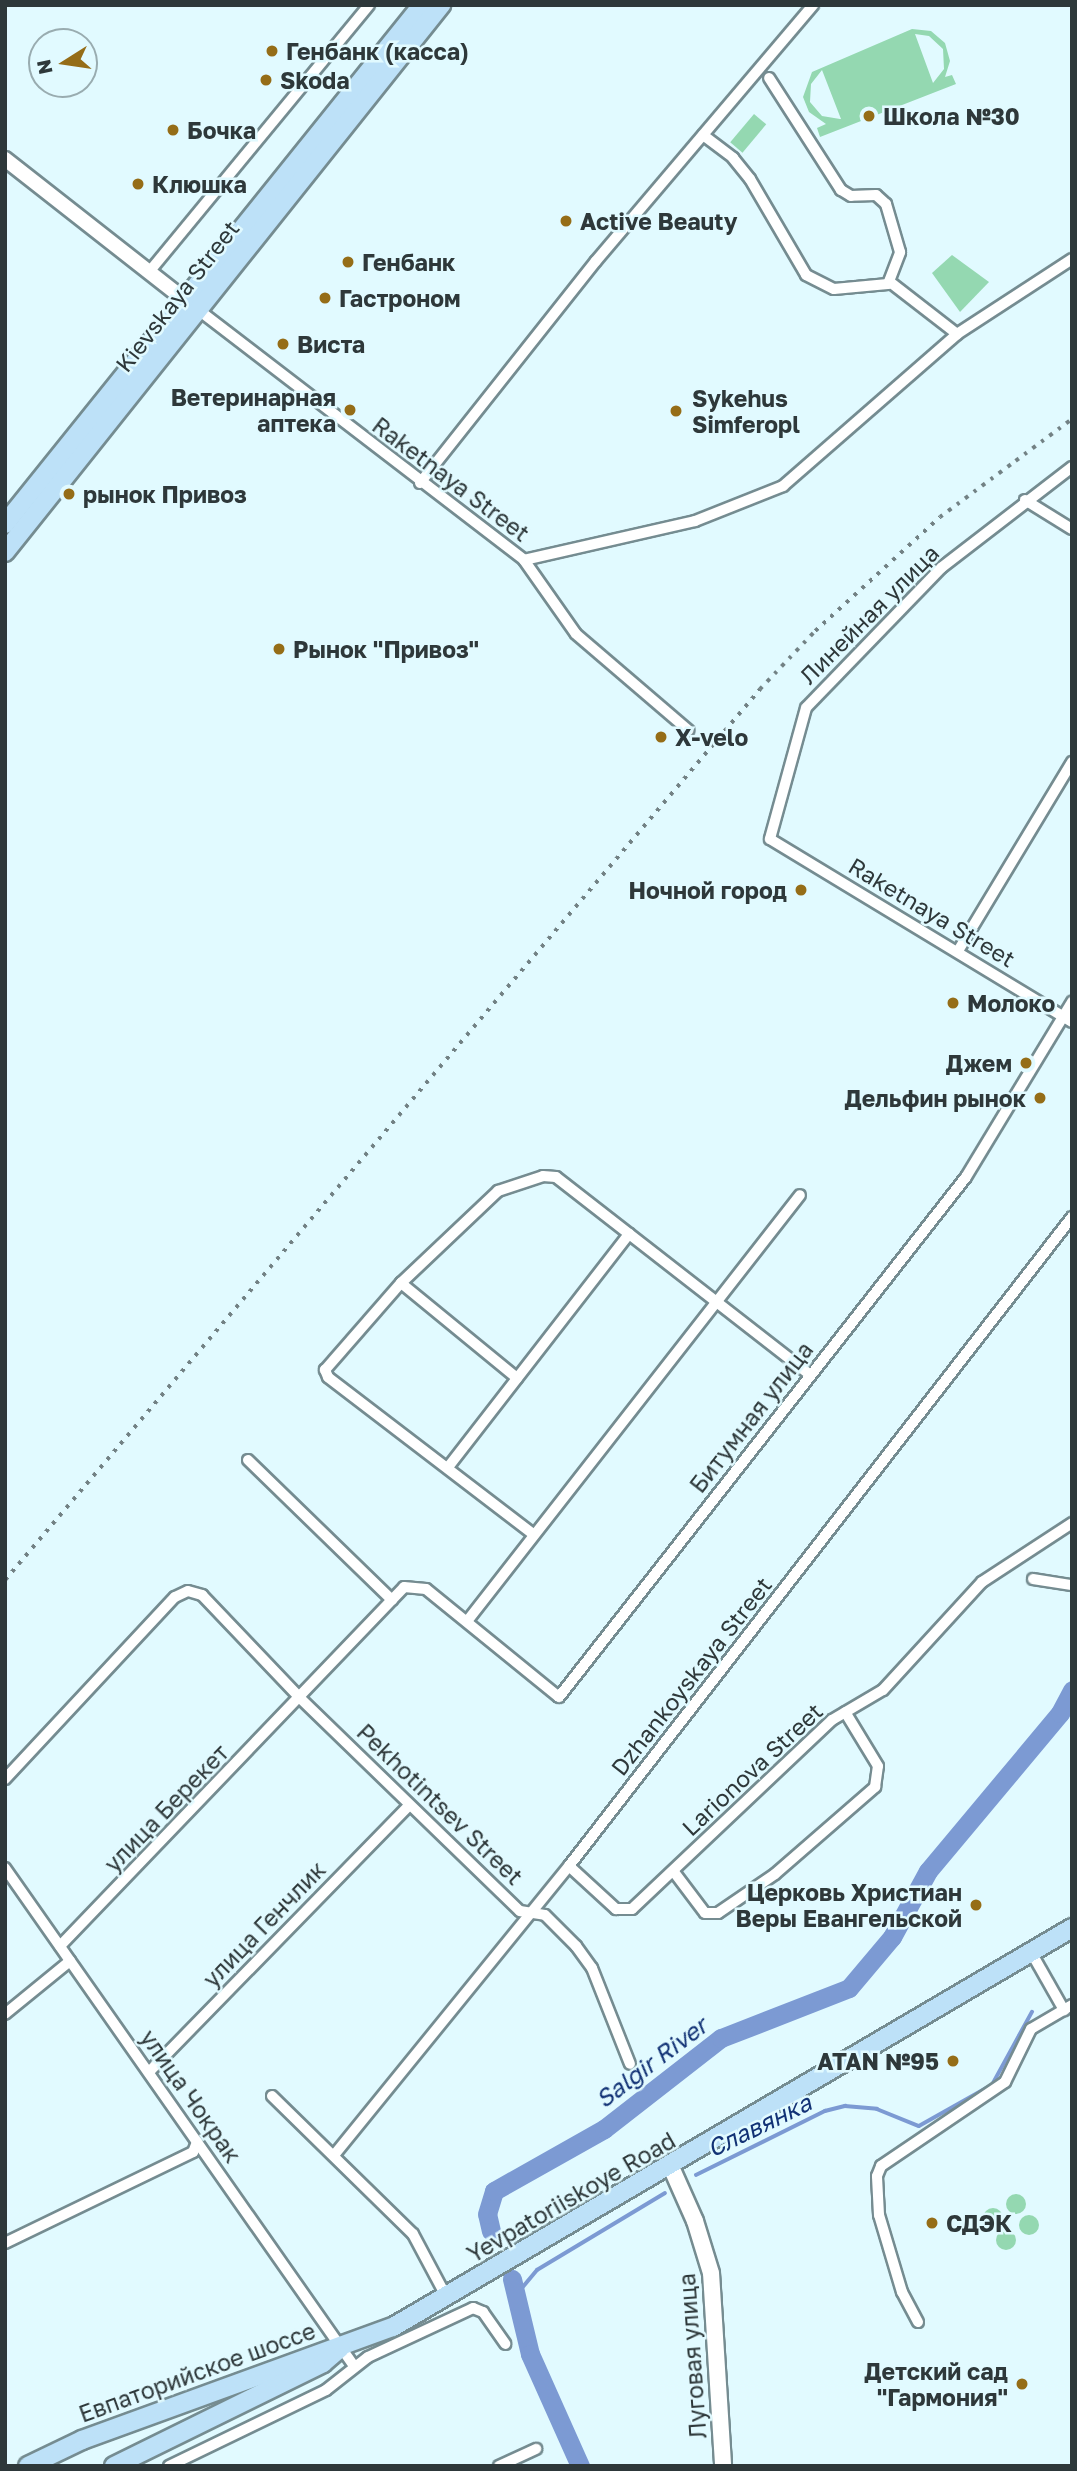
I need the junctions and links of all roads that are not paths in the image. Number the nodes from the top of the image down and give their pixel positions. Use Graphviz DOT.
graph roads {
  1 [pos="369,5"];
  2 [pos="422,5"];
  3 [pos="441,5"];
  4 [pos="813,5"];
  5 [pos="769,78"];
  6 [pos="703,135"];
  7 [pos="5,159"];
  8 [pos="1072,259"];
  9 [pos="149,272"];
  10 [pos="890,282"];
  11 [pos="192,305"];
  12 [pos="957,334"];
  13 [pos="1072,467"];
  14 [pos="420,482"];
  15 [pos="1025,500"];
  16 [pos="5,524"];
  17 [pos="1072,530"];
  18 [pos="5,552"];
  19 [pos="524,560"];
  20 [pos="688,730"];
  21 [pos="1072,762"];
  22 [pos="770,839"];
  23 [pos="958,951"];
  24 [pos="1072,1002"];
  25 [pos="1067,1019"];
  26 [pos="800,1195"];
  27 [pos="1072,1217"];
  28 [pos="629,1234"];
  29 [pos="401,1283"];
  30 [pos="717,1303"];
  31 [pos="810,1375"];
  32 [pos="517,1378"];
  33 [pos="248,1460"];
  34 [pos="449,1466"];
  35 [pos="1072,1523"];
  36 [pos="533,1534"];
  37 [pos="1032,1579"];
  38 [pos="1072,1585"];
  39 [pos="411,1586"];
  40 [pos="392,1600"];
  41 [pos="468,1620"];
  42 [pos="301,1699"];
  43 [pos="845,1712"];
  44 [pos="5,1779"];
  45 [pos="410,1805"];
  46 [pos="569,1867"];
  47 [pos="5,1868"];
  48 [pos="674,1872"];
  49 [pos="532,1913"];
  50 [pos="1072,1928"];
  51 [pos="60,1946"];
  52 [pos="1031,1952"];
  53 [pos="70,1961"];
  54 [pos="1068,2007"];
  55 [pos="5,2014"];
  56 [pos="630,2064"];
  57 [pos="149,2072"];
  58 [pos="272,2096"];
  59 [pos="197,2142"];
  60 [pos="335,2154"];
  61 [pos="671,2167"];
  62 [pos="5,2243"];
  63 [pos="447,2298"];
  64 [pos="918,2322"];
  65 [pos="505,2344"];
  66 [pos="341,2347"];
  67 [pos="354,2366"];
  68 [pos="82,2440"];
  69 [pos="536,2449"];
  70 [pos="19,2466"];
  71 [pos="28,2466"];
  72 [pos="114,2466"];
  73 [pos="169,2466"];
  74 [pos="499,2466"];
  75 [pos="723,2466"];
  1 -- 9 [label="street"];
  2 -- 11 [label="main road, Kievskaya Street"];
  3 -- 11 [label="main road, Kievskaya Street"];
  4 -- 6 [label="street"];
  5 -- 10 [label="street"];
  6 -- 10 [label="street"];
  6 -- 14 [label="street"];
  7 -- 9 [label="street"];
  8 -- 12 [label="street"];
  9 -- 11 [label="street"];
  10 -- 12 [label="street"];
  11 -- 14 [label="street, Raketnaya Street"];
  11 -- 16 [label="main road, Kievskaya Street"];
  11 -- 18 [label="main road, Kievskaya Street"];
  12 -- 19 [label="street"];
  13 -- 15 [label="street, Линейная улица"];
  14 -- 19 [label="street, Raketnaya Street"];
  15 -- 17 [label="street"];
  15 -- 22 [label="street, Линейная улица"];
  19 -- 20 [label="street, Raketnaya Street"];
  21 -- 23 [label="street"];
  22 -- 23 [label="street, Raketnaya Street"];
  23 -- 25 [label="street, Raketnaya Street"];
  24 -- 25 [label="street, Битумная улица"];
  25 -- 31 [label="street, Битумная улица"];
  26 -- 30 [label="street"];
  27 -- 46 [label="street, Dzhankoyskaya Street"];
  28 -- 29 [label="street"];
  28 -- 30 [label="street"];
  28 -- 32 [label="street"];
  29 -- 32 [label="street"];
  29 -- 34 [label="street"];
  30 -- 31 [label="street"];
  30 -- 36 [label="street"];
  31 -- 41 [label="street, Битумная улица"];
  32 -- 34 [label="street"];
  33 -- 40 [label="street"];
  34 -- 36 [label="street"];
  35 -- 43 [label="street, Larionova Street"];
  36 -- 41 [label="street"];
  37 -- 38 [label="street"];
  39 -- 40 [label="street, улица Берекет"];
  39 -- 41 [label="street, Битумная улица"];
  40 -- 42 [label="street, улица Берекет"];
  42 -- 44 [label="street, Pekhotintsev Street"];
  42 -- 45 [label="street, Pekhotintsev Street"];
  42 -- 51 [label="street, улица Берекет"];
  43 -- 48 [label="street, Larionova Street"];
  43 -- 48 [label="street"];
  45 -- 49 [label="street, Pekhotintsev Street"];
  45 -- 57 [label="street, улица Генчлик"];
  46 -- 48 [label="street, Larionova Street"];
  46 -- 49 [label="street, Dzhankoyskaya Street"];
  47 -- 51 [label="street, улица Чокрак"];
  49 -- 56 [label="street, Pekhotintsev Street"];
  49 -- 60 [label="street, Dzhankoyskaya Street"];
  50 -- 52 [label="main road, Yevpatoriiskoye Road"];
  51 -- 53 [label="street, улица Чокрак"];
  52 -- 54 [label="street"];
  52 -- 61 [label="main road, Yevpatoriiskoye Road"];
  53 -- 55 [label="street"];
  53 -- 57 [label="street, улица Чокрак"];
  54 -- 64 [label="street"];
  57 -- 59 [label="street, улица Чокрак"];
  58 -- 60 [label="street"];
  59 -- 62 [label="street"];
  59 -- 66 [label="street, улица Чокрак"];
  60 -- 63 [label="street"];
  61 -- 63 [label="main road, Yevpatoriiskoye Road"];
  61 -- 75 [label="main road, Луговая улица"];
  63 -- 66 [label="main road, Yevpatoriiskoye Road"];
  65 -- 67 [label="street"];
  66 -- 67 [label="street, улица Чокрак"];
  66 -- 68 [label="main road, Евпаторийское шоссе"];
  66 -- 72 [label="main road, Евпаторийское шоссе"];
  67 -- 73 [label="street"];
  68 -- 70 [label="main road"];
  68 -- 71 [label="main road, Евпаторийское шоссе"];
  69 -- 74 [label="street"];
}
